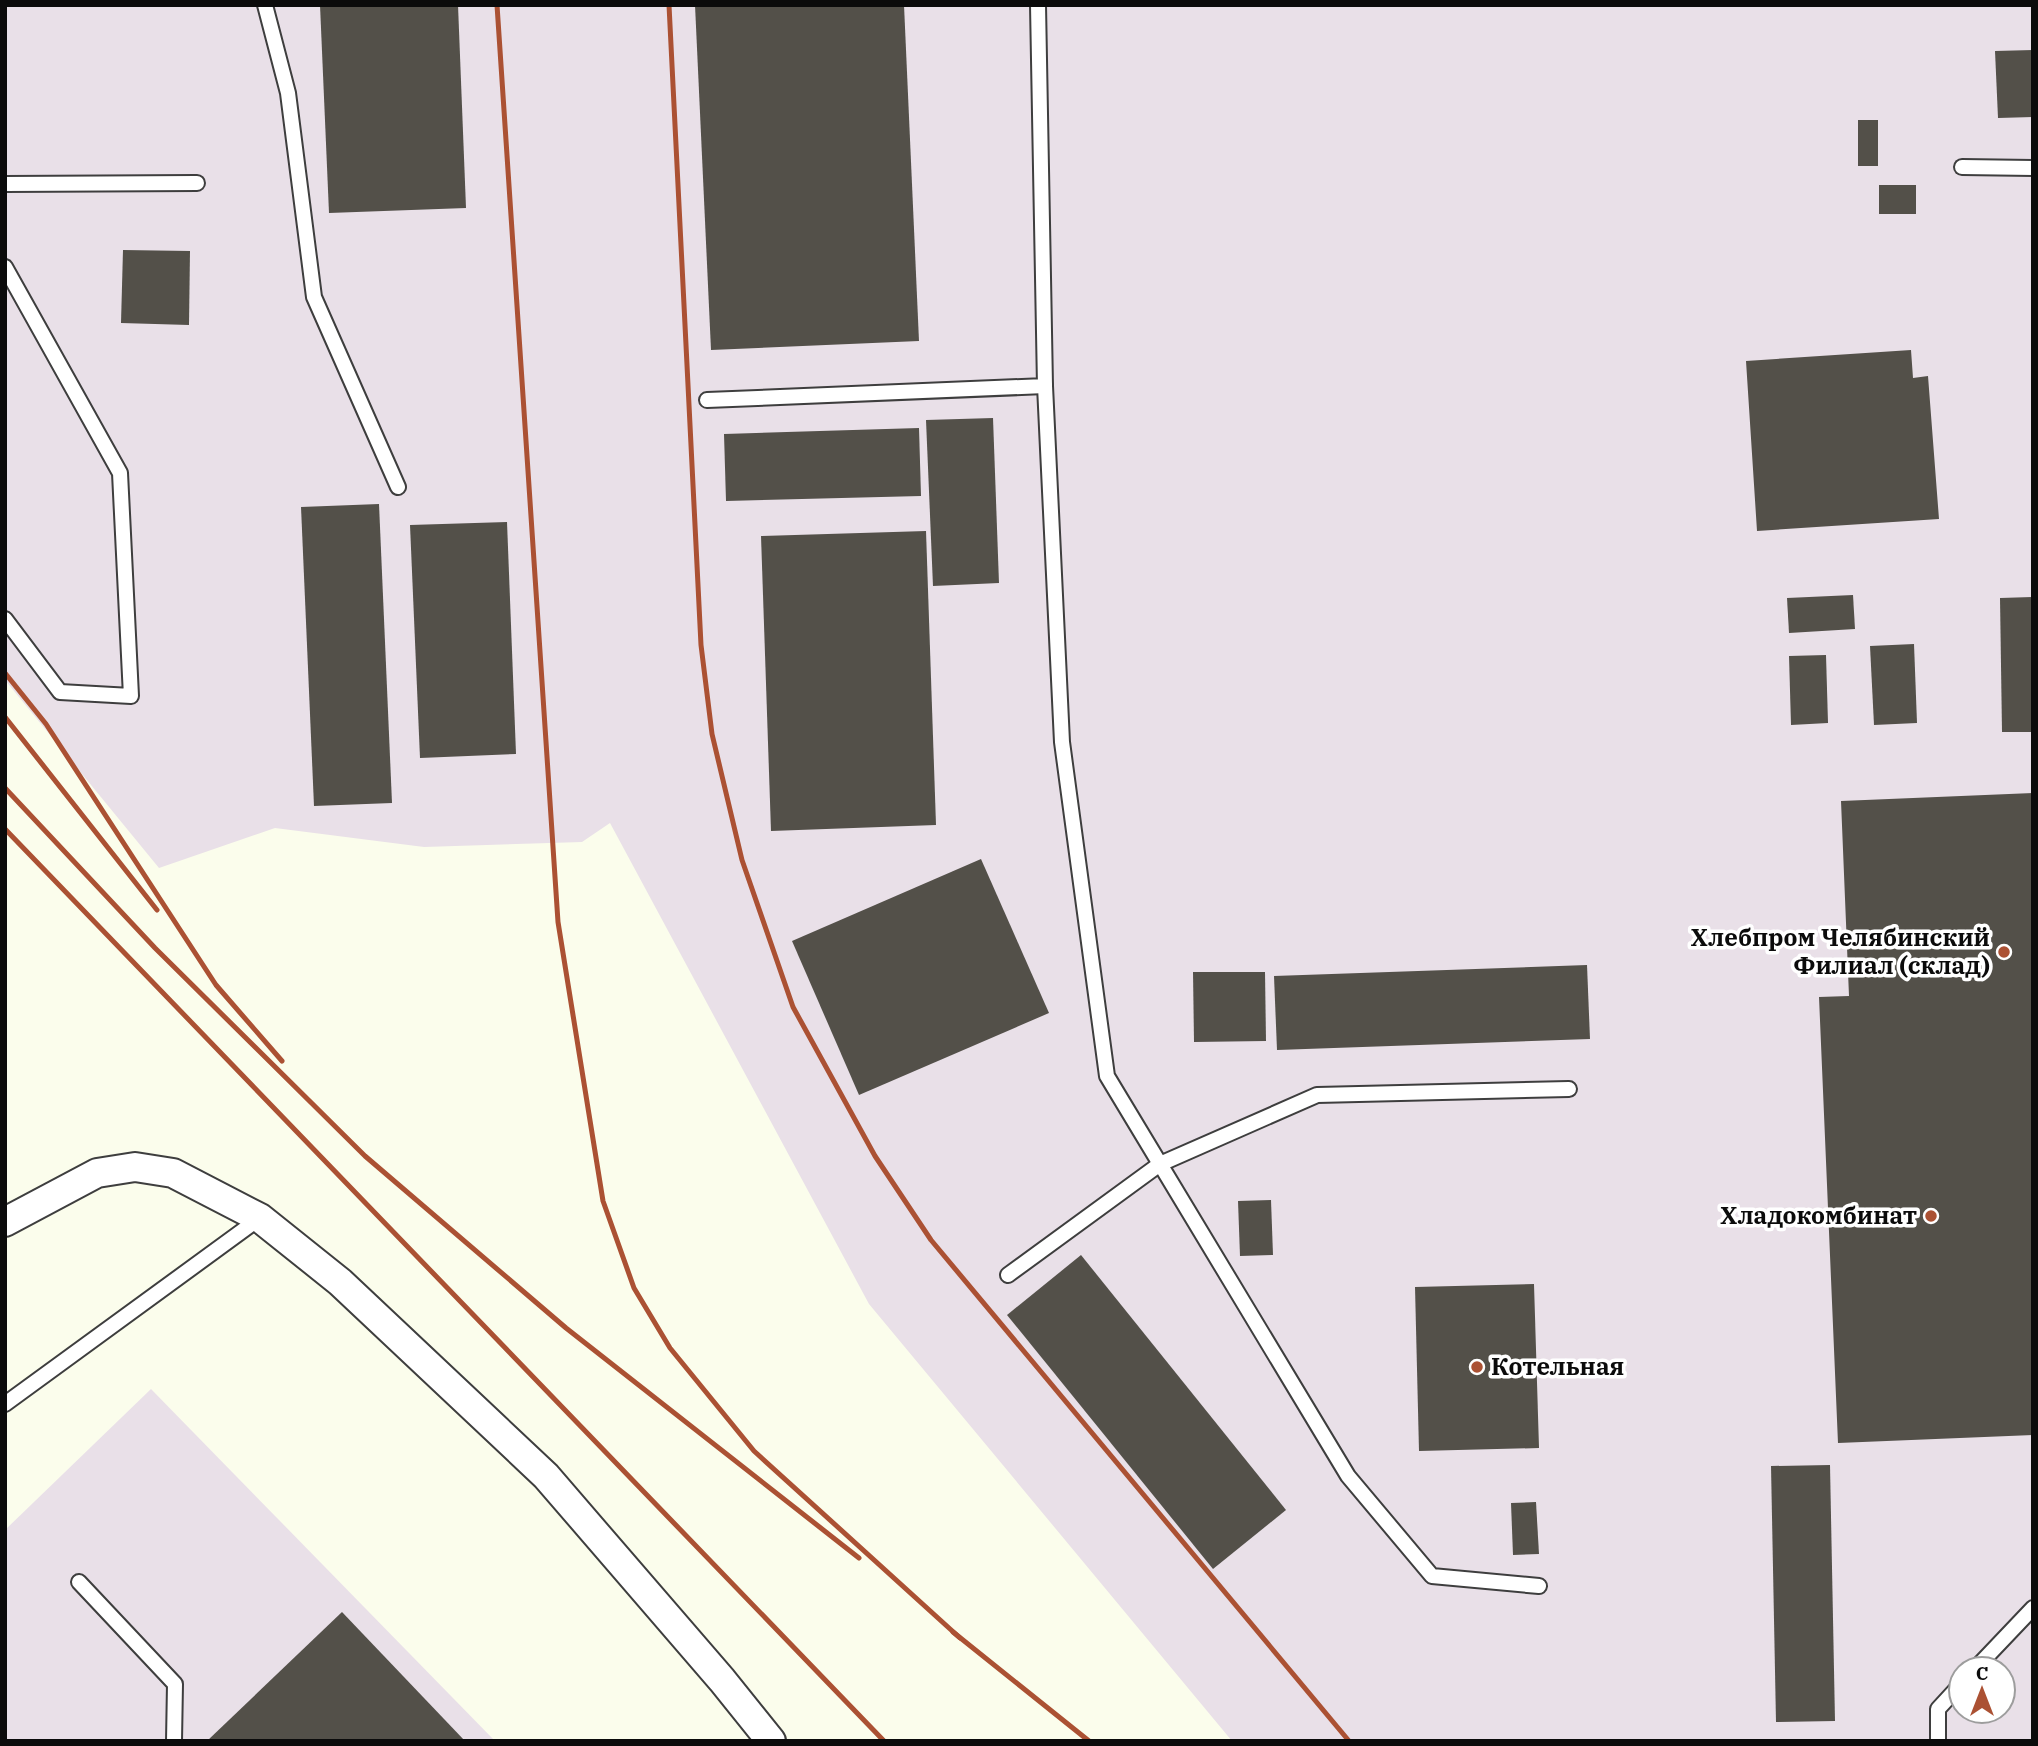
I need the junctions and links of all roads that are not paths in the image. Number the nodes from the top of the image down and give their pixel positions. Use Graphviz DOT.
graph roads {
  1 [pos="265,5"];
  2 [pos="1038,5"];
  3 [pos="1962,167"];
  4 [pos="2033,168"];
  5 [pos="197,183"];
  6 [pos="5,184"];
  7 [pos="5,267"];
  8 [pos="1045,386"];
  9 [pos="707,400"];
  10 [pos="398,487"];
  11 [pos="5,619"];
  12 [pos="1569,1088"];
  13 [pos="1160,1164"];
  14 [pos="260,1219"];
  15 [pos="5,1222"];
  16 [pos="1008,1275"];
  17 [pos="5,1404"];
  18 [pos="79,1582"];
  19 [pos="1539,1586"];
  20 [pos="2033,1608"];
  21 [pos="1988,1655"];
  22 [pos="1947,1699"];
  23 [pos="760,1737"];
  24 [pos="174,1741"];
  25 [pos="1938,1741"];
  1 -- 10 [label="lane"];
  2 -- 8 [label="lane"];
  3 -- 4 [label="lane"];
  5 -- 6 [label="lane"];
  7 -- 11 [label="lane"];
  8 -- 9 [label="lane"];
  8 -- 13 [label="lane"];
  12 -- 13 [label="lane"];
  13 -- 16 [label="lane"];
  13 -- 19 [label="lane"];
  14 -- 15 [label="street"];
  14 -- 17 [label="lane"];
  14 -- 23 [label="street"];
  18 -- 24 [label="lane"];
  20 -- 21 [label="lane"];
  22 -- 25 [label="lane"];
}
